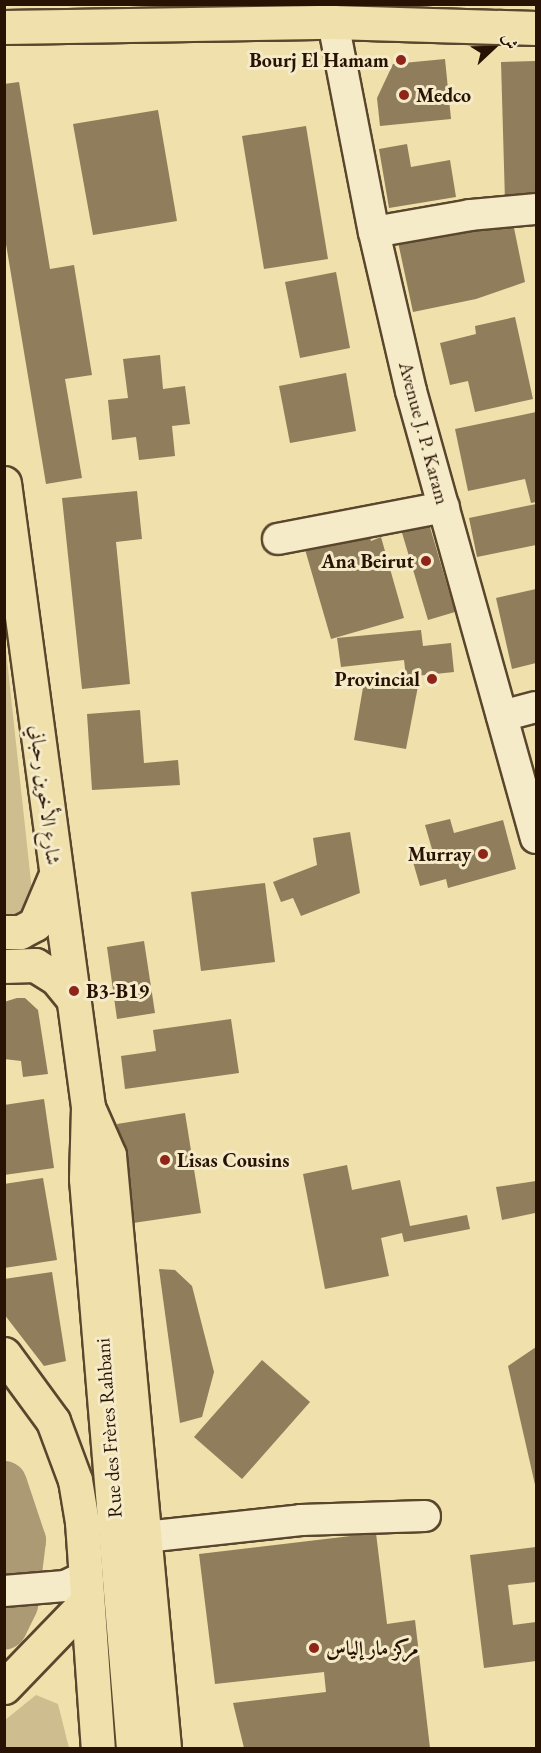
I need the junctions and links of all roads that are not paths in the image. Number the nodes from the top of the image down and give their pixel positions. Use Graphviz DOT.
graph roads {
  1 [pos="23,4"];
  2 [pos="333,22"];
  3 [pos="48,25"];
  4 [pos="4,27"];
  5 [pos="537,28"];
  6 [pos="537,210"];
  7 [pos="374,232"];
  8 [pos="4,483"];
  9 [pos="444,507"];
  10 [pos="278,539"];
  11 [pos="537,707"];
  12 [pos="502,716"];
  13 [pos="537,838"];
  14 [pos="55,873"];
  15 [pos="4,932"];
  16 [pos="4,966"];
  17 [pos="73,999"];
  18 [pos="88,1107"];
  19 [pos="4,1354"];
  20 [pos="425,1516"];
  21 [pos="145,1537"];
  22 [pos="85,1589"];
  23 [pos="4,1591"];
  24 [pos="4,1687"];
  25 [pos="162,1712"];
  26 [pos="98,1749"];
  27 [pos="133,1749"];
  28 [pos="164,1749"];
  29 [pos="170,1749"];
  1 -- 3 [label="highway"];
  2 -- 3 [label="highway"];
  2 -- 5 [label="highway"];
  2 -- 7 [label="street, Avenue J. P. Karam"];
  3 -- 4 [label="highway"];
  6 -- 7 [label="street"];
  7 -- 9 [label="street, Avenue J. P. Karam"];
  8 -- 14 [label="highway, شارع الأخوين رحباني"];
  9 -- 10 [label="street"];
  9 -- 12 [label="street, Avenue J. P. Karam"];
  11 -- 12 [label="street"];
  12 -- 13 [label="street, Avenue J. P. Karam"];
  14 -- 15 [label="highway"];
  14 -- 17 [label="highway, شارع الأخوين رحباني"];
  16 -- 17 [label="highway"];
  17 -- 18 [label="highway, شارع الأخوين رحباني"];
  18 -- 21 [label="highway"];
  18 -- 27 [label="highway, Rue des Frères Rahbani"];
  19 -- 22 [label="highway"];
  20 -- 21 [label="street"];
  21 -- 25 [label="highway"];
  22 -- 23 [label="street"];
  22 -- 24 [label="highway"];
  22 -- 26 [label="highway"];
  25 -- 28 [label="highway"];
  25 -- 29 [label="highway"];
}
